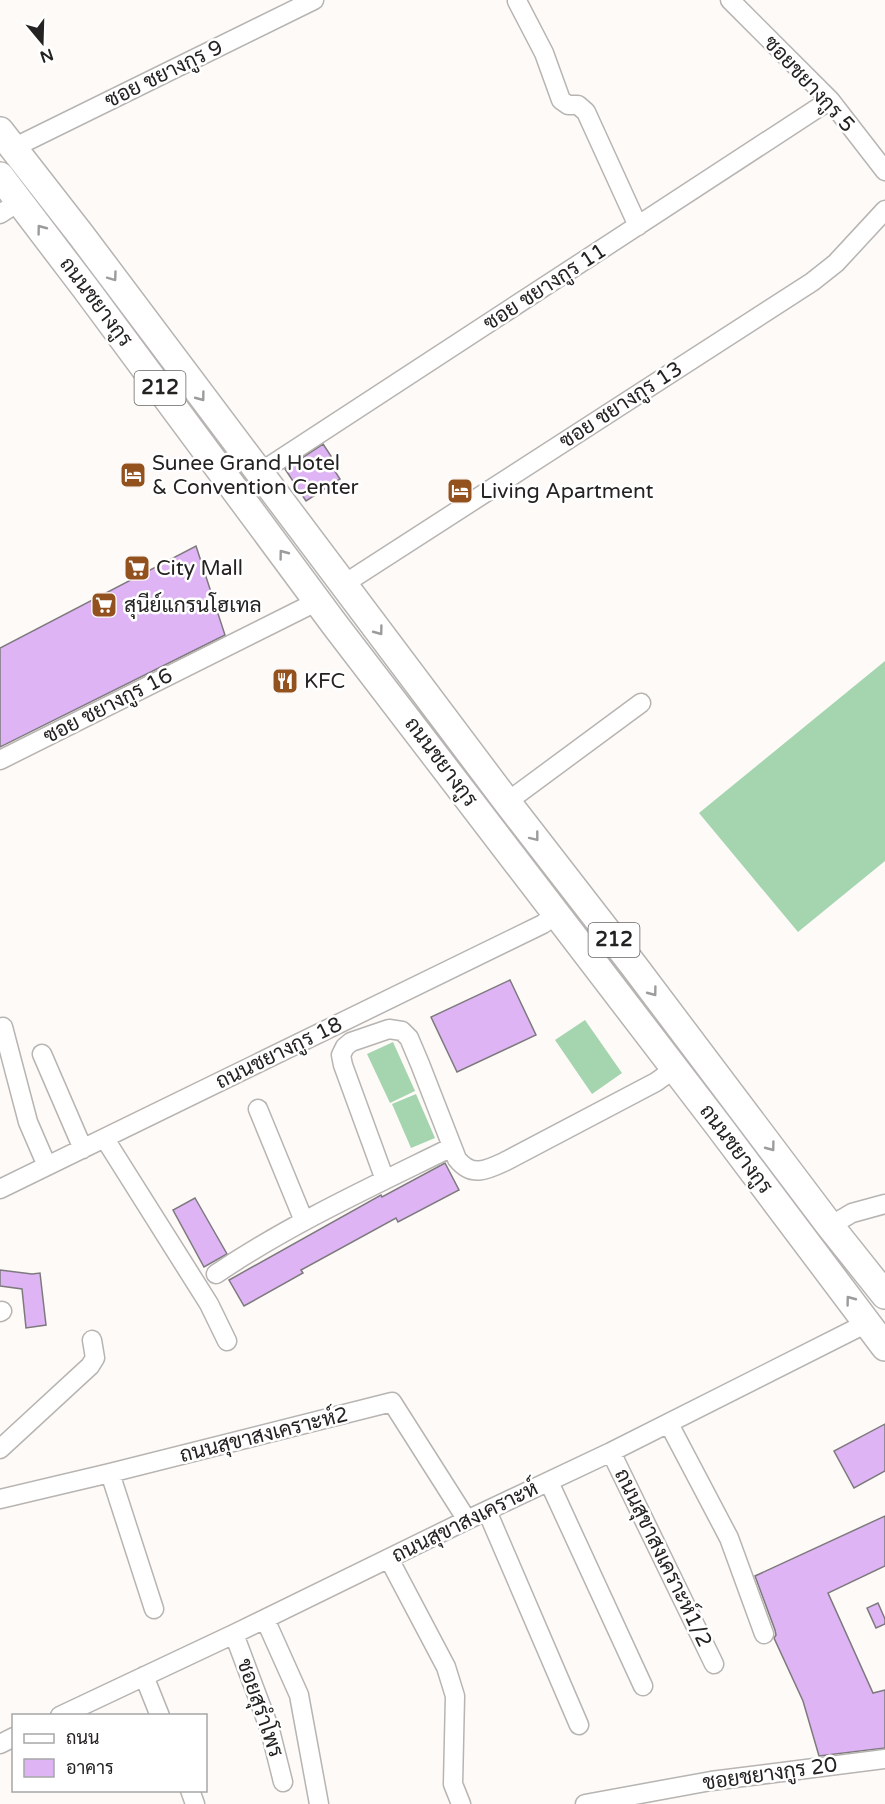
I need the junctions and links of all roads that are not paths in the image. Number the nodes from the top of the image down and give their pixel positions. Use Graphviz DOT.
graph roads {
  1 [pos="314,0"];
  2 [pos="730,0"];
  3 [pos="517,1"];
  4 [pos="830,100"];
  5 [pos="6,140"];
  6 [pos="885,171"];
  7 [pos="0,176"];
  8 [pos="10,208"];
  9 [pos="885,210"];
  10 [pos="638,226"];
  11 [pos="259,473"];
  12 [pos="344,584"];
  13 [pos="318,601"];
  14 [pos="641,703"];
  15 [pos="0,760"];
  16 [pos="507,802"];
  17 [pos="556,914"];
  18 [pos="3,1027"];
  19 [pos="42,1054"];
  20 [pos="674,1069"];
  21 [pos="740,1107"];
  22 [pos="258,1109"];
  23 [pos="718,1125"];
  24 [pos="105,1139"];
  25 [pos="452,1147"];
  26 [pos="83,1149"];
  27 [pos="47,1166"];
  28 [pos="385,1180"];
  29 [pos="0,1189"];
  30 [pos="885,1204"];
  31 [pos="304,1221"];
  32 [pos="830,1226"];
  33 [pos="216,1274"];
  34 [pos="885,1295"];
  35 [pos="867,1323"];
  36 [pos="92,1340"];
  37 [pos="227,1341"];
  38 [pos="885,1347"];
  39 [pos="669,1424"];
  40 [pos="0,1449"];
  41 [pos="611,1452"];
  42 [pos="110,1473"];
  43 [pos="549,1482"];
  44 [pos="0,1499"];
  45 [pos="487,1511"];
  46 [pos="467,1520"];
  47 [pos="389,1559"];
  48 [pos="154,1609"];
  49 [pos="265,1619"];
  50 [pos="234,1634"];
  51 [pos="764,1634"];
  52 [pos="714,1664"];
  53 [pos="144,1676"];
  54 [pos="643,1686"];
  55 [pos="64,1714"];
  56 [pos="159,1714"];
  57 [pos="579,1725"];
  58 [pos="885,1759"];
  59 [pos="283,1782"];
  60 [pos="319,1804"];
  61 [pos="461,1804"];
  62 [pos="585,1804"];
  1 -- 5 [label="street, ซอย ชยางกูร 9"];
  2 -- 4 [label="street, ซอยชยางกูร 5"];
  3 -- 10 [label="street"];
  4 -- 6 [label="street, ซอยชยางกูร 5"];
  4 -- 10 [label="street, ซอย ชยางกูร 11"];
  5 -- 11 [label="main road, ถนนชยางกูร / 212, one-way"];
  7 -- 8 [label="main road, ถนนชยางกูร / 212"];
  13 -- 8 [label="main road, ถนนชยางกูร / 212, one-way"];
  9 -- 12 [label="street, ซอย ชยางกูร 13"];
  10 -- 11 [label="street, ซอย ชยางกูร 11"];
  11 -- 12 [label="main road, ถนนชยางกูร / 212"];
  12 -- 13 [label="main road"];
  12 -- 16 [label="main road, ถนนชยางกูร / 212, one-way"];
  13 -- 15 [label="street, ซอย ชยางกูร 16"];
  13 -- 17 [label="main road, ถนนชยางกูร / 212"];
  14 -- 16 [label="street"];
  16 -- 21 [label="main road, ถนนชยางกูร / 212, one-way"];
  17 -- 20 [label="main road, ถนนชยางกูร / 212"];
  17 -- 24 [label="street, ถนนชยางกูร 18"];
  18 -- 27 [label="street"];
  19 -- 26 [label="street"];
  20 -- 23 [label="main road, ถนนชยางกูร / 212"];
  20 -- 25 [label="street"];
  21 -- 23 [label="main road"];
  21 -- 32 [label="main road, ถนนชยางกูร / 212, one-way"];
  22 -- 31 [label="street"];
  35 -- 23 [label="main road, ถนนชยางกูร / 212, one-way"];
  24 -- 26 [label="street, ถนนชยางกูร 18"];
  24 -- 37 [label="street"];
  25 -- 28 [label="street"];
  25 -- 28 [label="street"];
  26 -- 27 [label="street, ถนนชยางกูร 18"];
  27 -- 29 [label="street, ถนนชยางกูร 18"];
  28 -- 31 [label="street"];
  30 -- 32 [label="street"];
  31 -- 33 [label="street"];
  32 -- 34 [label="main road, ถนนชยางกูร / 212"];
  35 -- 38 [label="main road, ถนนชยางกูร / 212"];
  35 -- 39 [label="street, ถนนสุขาสงเคราะห์"];
  36 -- 40 [label="street"];
  39 -- 41 [label="street, ถนนสุขาสงเคราะห์"];
  39 -- 51 [label="street"];
  41 -- 43 [label="street, ถนนสุขาสงเคราะห์"];
  41 -- 52 [label="street, ถนนสุขาสงเคราะห์1/2"];
  42 -- 44 [label="street, ถนนสุขาสงเคราะห์2"];
  42 -- 46 [label="street, ถนนสุขาสงเคราะห์2"];
  42 -- 48 [label="street"];
  43 -- 45 [label="street, ถนนสุขาสงเคราะห์"];
  43 -- 54 [label="street"];
  45 -- 46 [label="street, ถนนสุขาสงเคราะห์"];
  45 -- 57 [label="street"];
  46 -- 47 [label="street, ถนนสุขาสงเคราะห์"];
  47 -- 49 [label="street, ถนนสุขาสงเคราะห์"];
  47 -- 61 [label="street"];
  49 -- 50 [label="street, ถนนสุขาสงเคราะห์"];
  49 -- 60 [label="street"];
  50 -- 53 [label="street, ถนนสุขาสงเคราะห์"];
  50 -- 59 [label="street, ชอยสุรำโพร"];
  53 -- 55 [label="street, ถนนสุขาสงเคราะห์"];
  53 -- 56 [label="street"];
  58 -- 62 [label="street, ชอยชยางกูร 20"];
}
